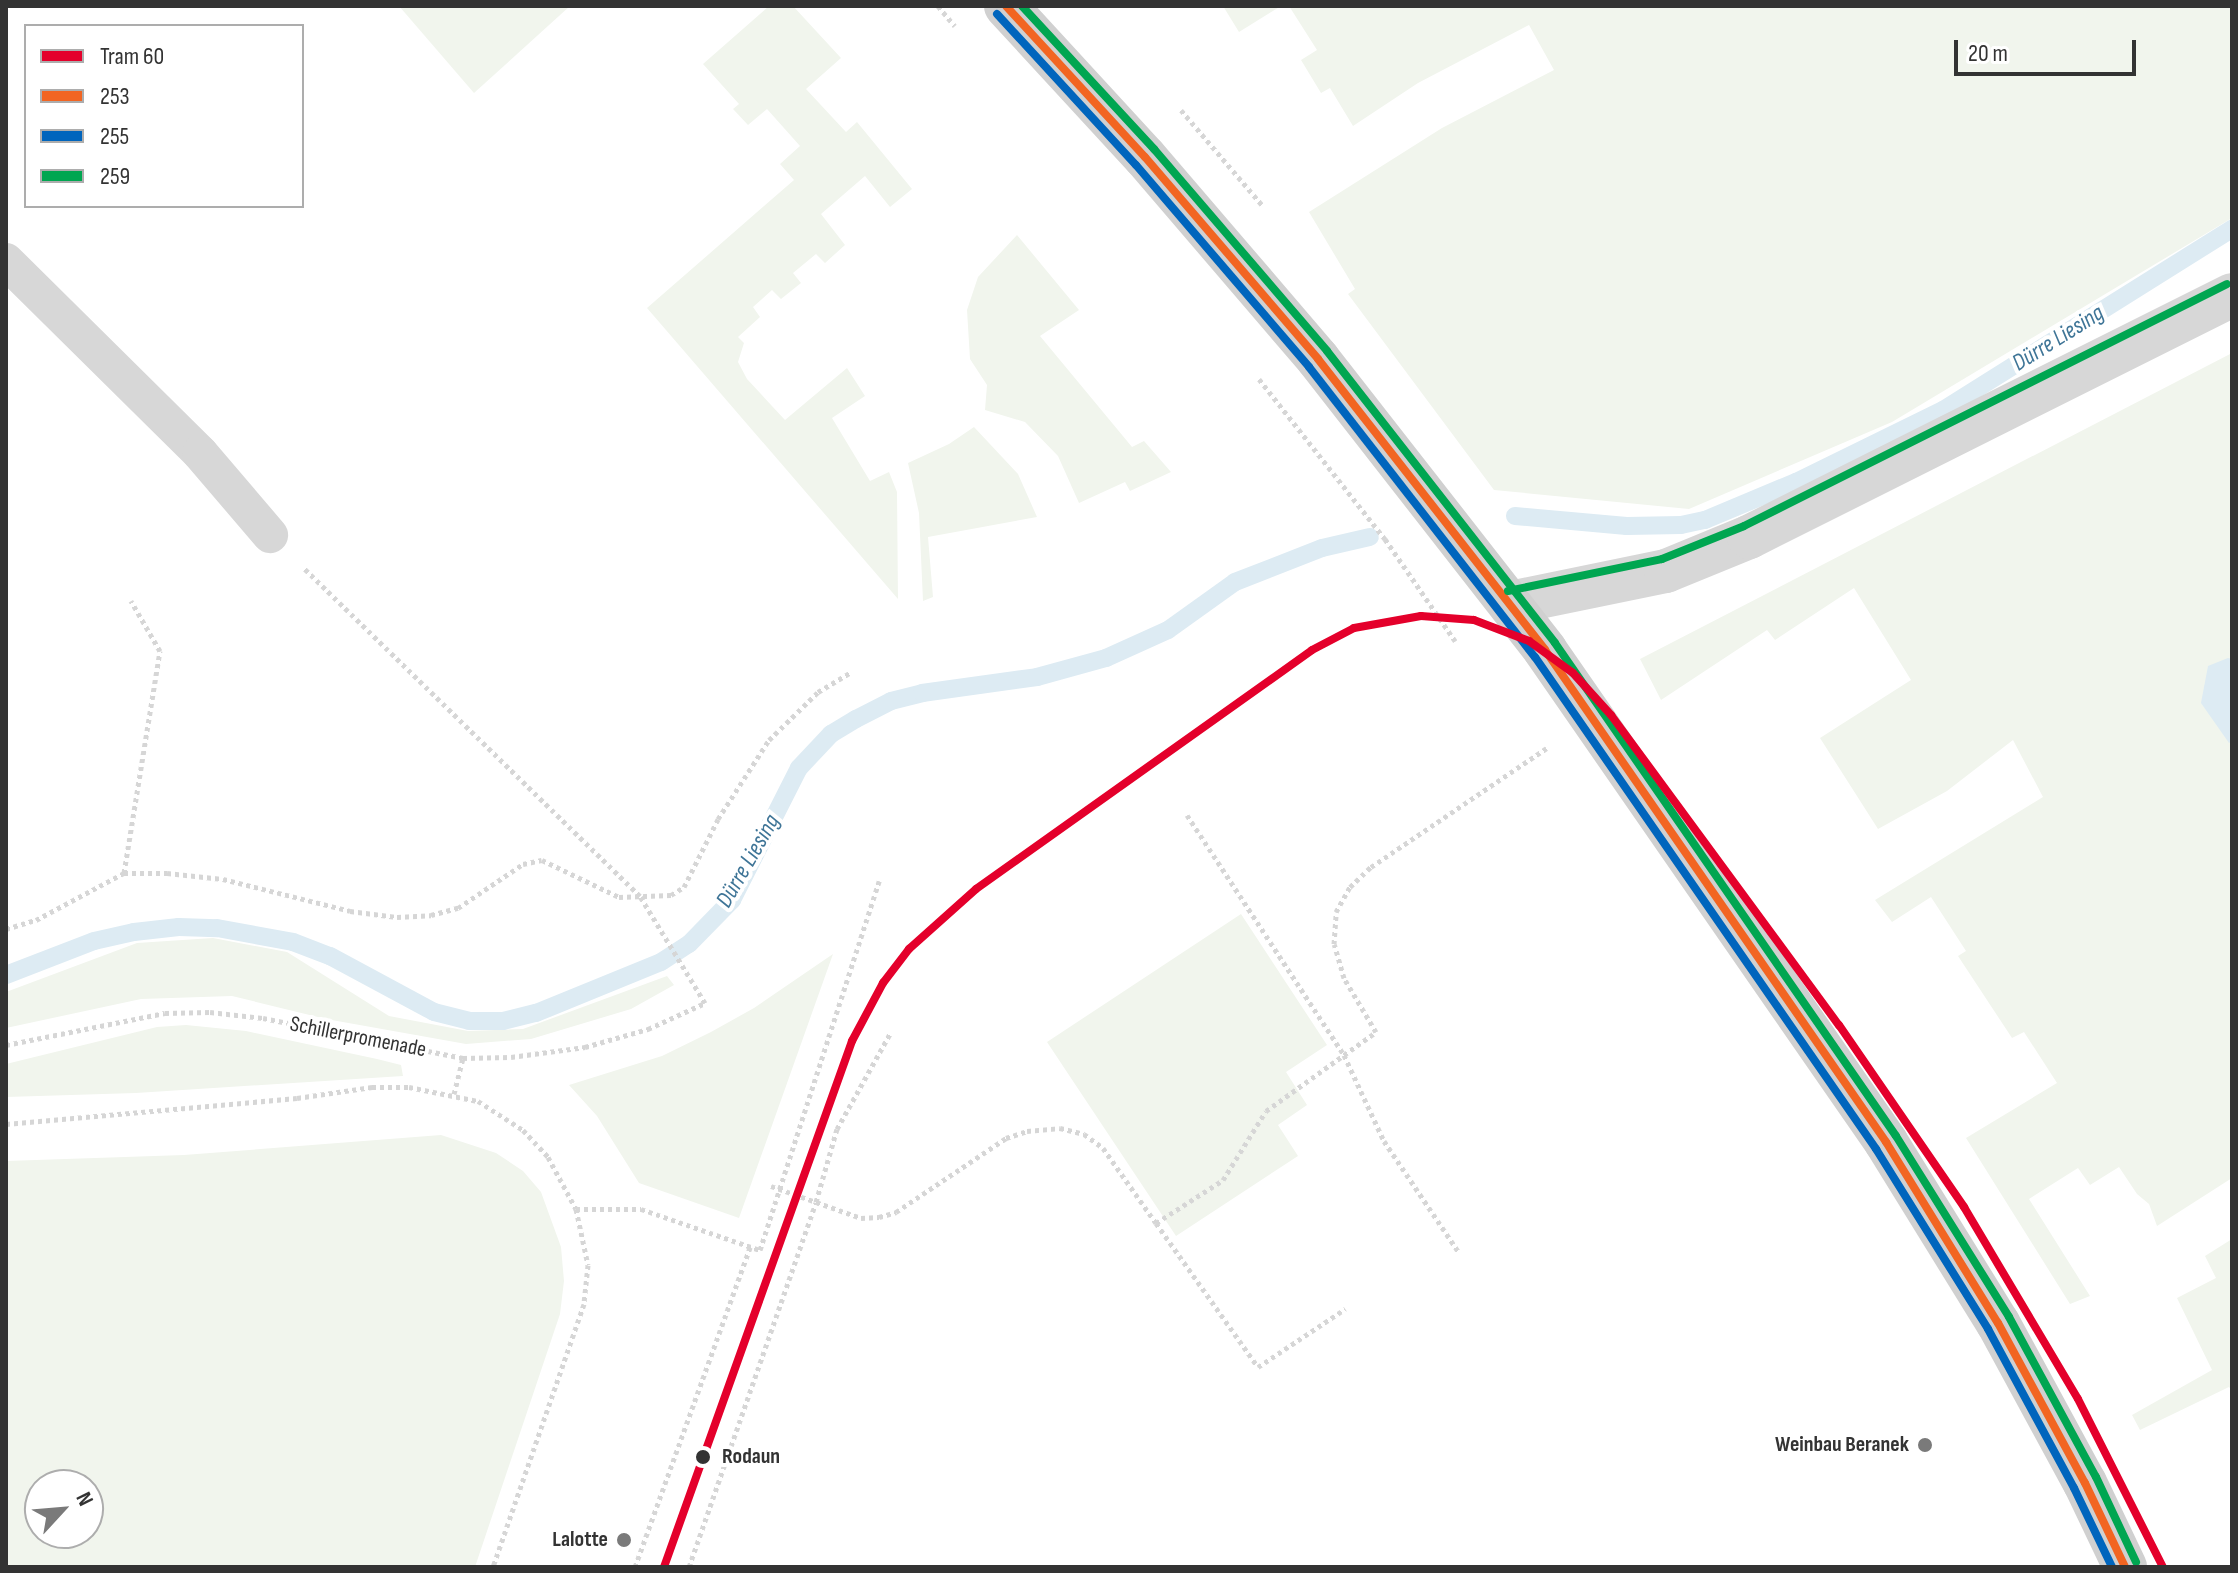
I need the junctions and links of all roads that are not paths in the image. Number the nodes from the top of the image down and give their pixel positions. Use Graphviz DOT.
graph roads {
  1 [pos="1006,6"];
  2 [pos="6,261"];
  3 [pos="2232,295"];
  4 [pos="270,535"];
  5 [pos="1510,603"];
  6 [pos="2125,1567"];
  1 -- 5 [label="main road"];
  2 -- 4 [label="lane"];
  3 -- 5 [label="street"];
  5 -- 6 [label="main road"];
}
